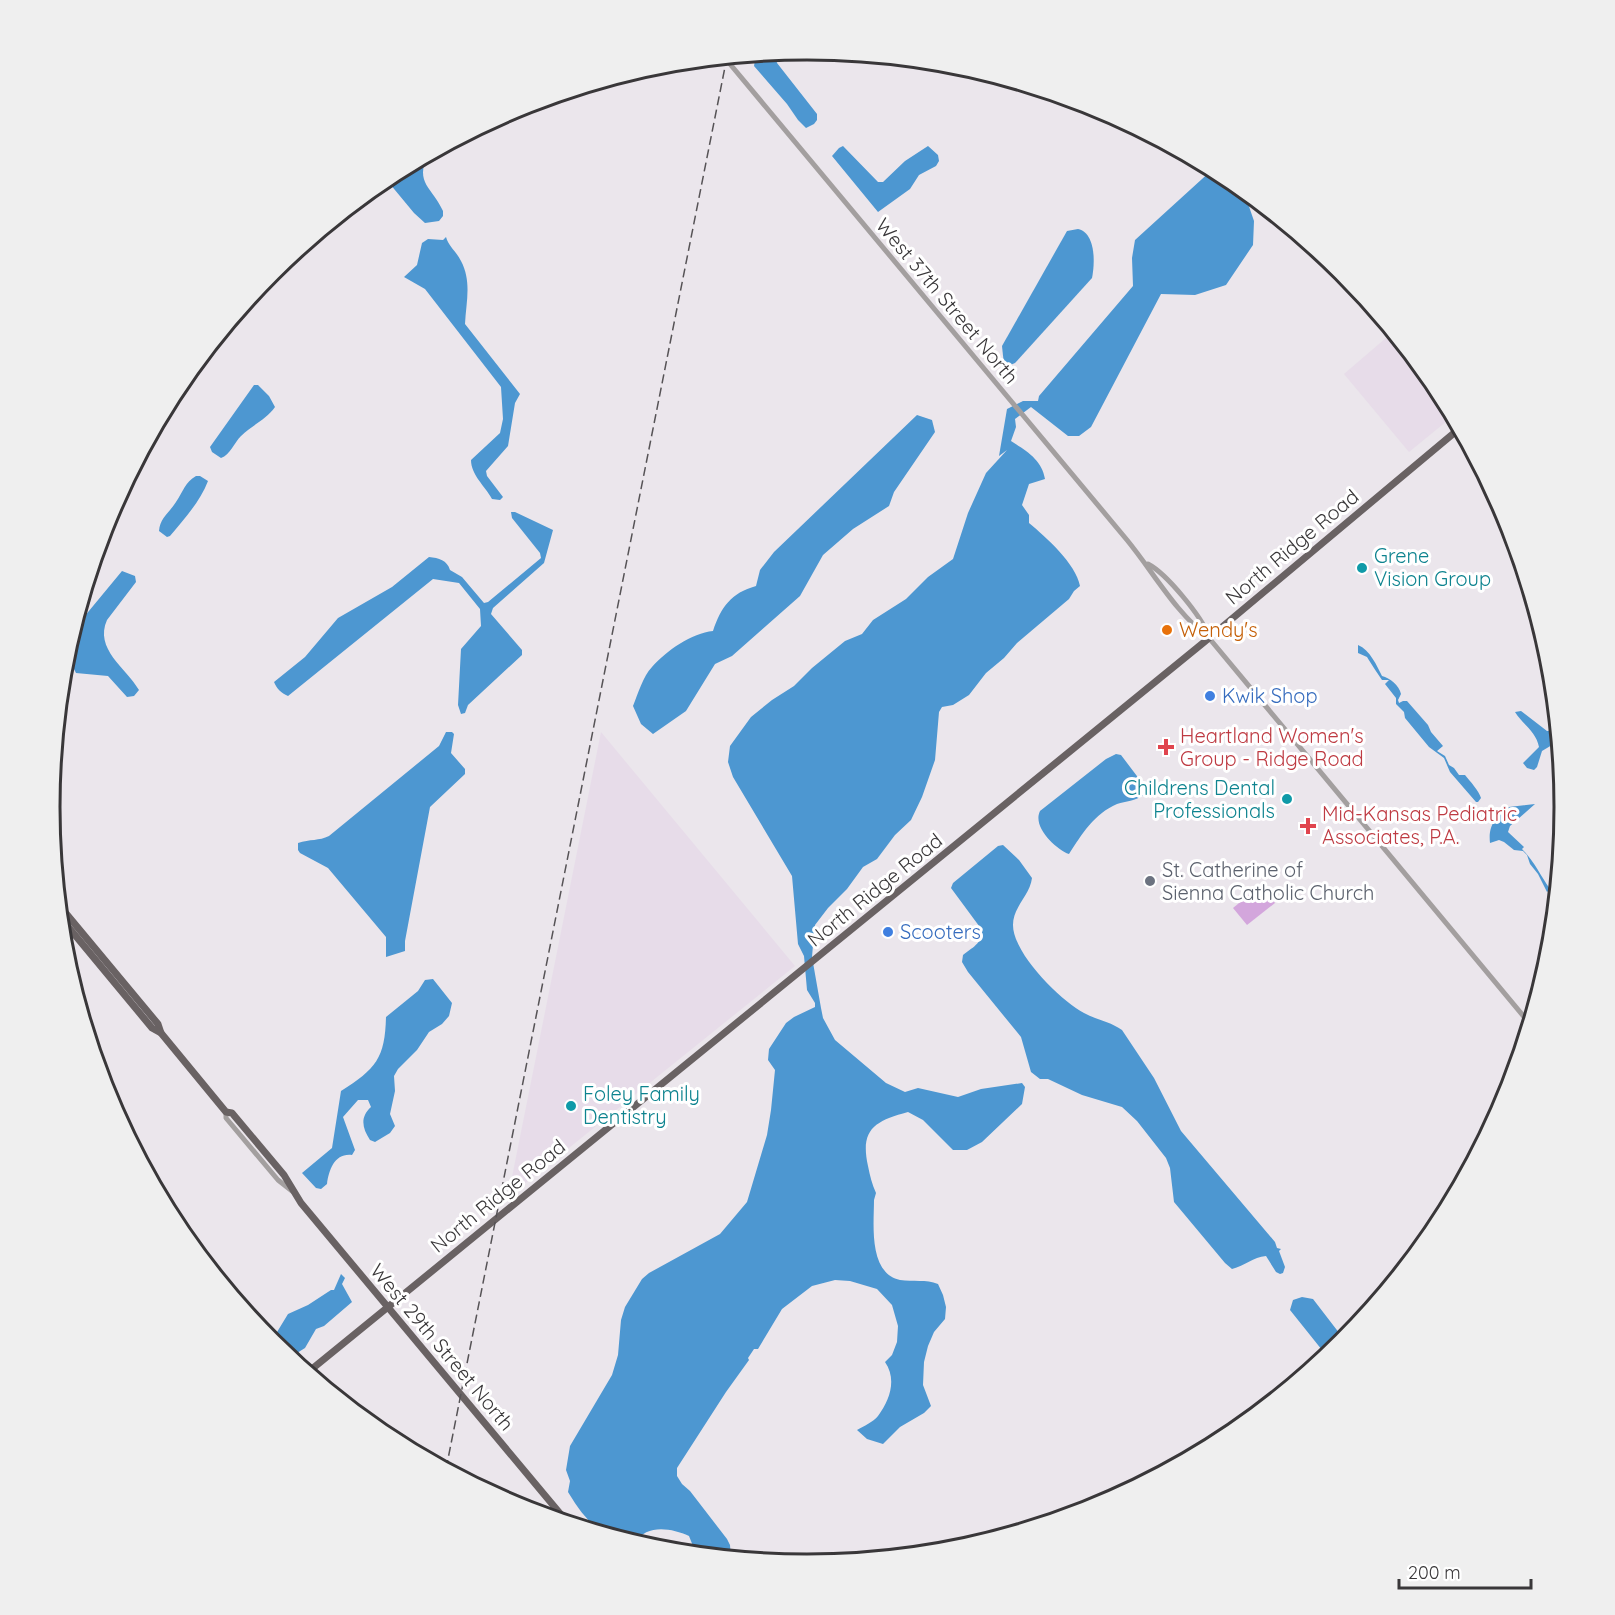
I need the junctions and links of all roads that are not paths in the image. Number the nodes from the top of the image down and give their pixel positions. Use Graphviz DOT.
graph roads {
  1 [pos="730,64"];
  2 [pos="1454,433"];
  3 [pos="1209,638"];
  4 [pos="68,917"];
  5 [pos="70,927"];
  6 [pos="94,953"];
  7 [pos="1525,1018"];
  8 [pos="387,1307"];
  9 [pos="312,1368"];
  10 [pos="559,1512"];
  1 -- 3 [label="street, West 37th Street North"];
  2 -- 3 [label="main road, North Ridge Road"];
  3 -- 7 [label="street, West 37th Street North"];
  3 -- 8 [label="main road, North Ridge Road"];
  4 -- 6 [label="main road, West 29th Street North"];
  5 -- 6 [label="main road, West 29th Street North"];
  6 -- 8 [label="main road, West 29th Street North"];
  8 -- 9 [label="main road, North Ridge Road"];
  8 -- 10 [label="main road, West 29th Street North"];
}
